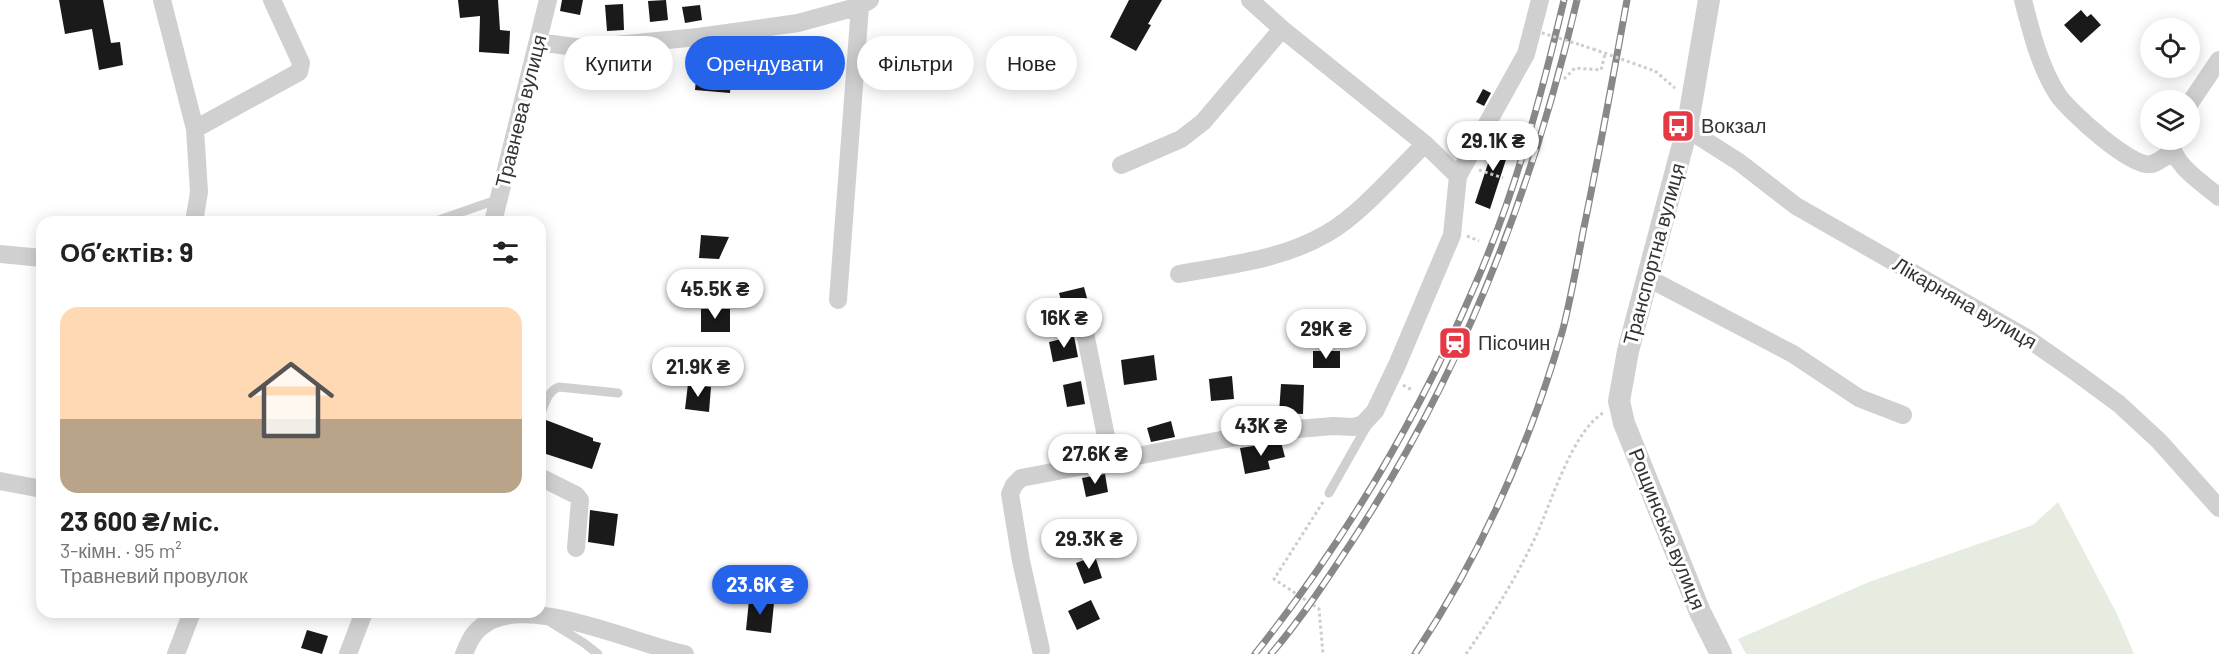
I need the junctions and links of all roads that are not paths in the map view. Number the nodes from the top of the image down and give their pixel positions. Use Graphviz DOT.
graph roads {
  1 [pos="162,0"];
  2 [pos="272,0"];
  3 [pos="548,0"];
  4 [pos="1250,0"];
  5 [pos="1540,0"];
  6 [pos="1709,0"];
  7 [pos="2023,0"];
  8 [pos="865,3"];
  9 [pos="1282,29"];
  10 [pos="538,42"];
  11 [pos="2219,60"];
  12 [pos="2199,90"];
  13 [pos="195,129"];
  14 [pos="1687,129"];
  15 [pos="1425,144"];
  16 [pos="2167,150"];
  17 [pos="2173,150"];
  18 [pos="1121,165"];
  19 [pos="1461,170"];
  20 [pos="2219,197"];
  21 [pos="500,199"];
  22 [pos="191,216"];
  23 [pos="450,216"];
  24 [pos="495,216"];
  25 [pos="0,254"];
  26 [pos="36,257"];
  27 [pos="1179,274"];
  28 [pos="1648,278"];
  29 [pos="838,300"];
  30 [pos="1084,328"];
  31 [pos="618,393"];
  32 [pos="1619,401"];
  33 [pos="546,403"];
  34 [pos="1375,411"];
  35 [pos="1903,415"];
  36 [pos="1111,461"];
  37 [pos="546,480"];
  38 [pos="0,481"];
  39 [pos="36,488"];
  40 [pos="1329,493"];
  41 [pos="2219,507"];
  42 [pos="576,548"];
  43 [pos="546,616"];
  44 [pos="190,618"];
  45 [pos="362,618"];
  46 [pos="501,618"];
  47 [pos="542,618"];
  48 [pos="1041,650"];
  49 [pos="176,654"];
  50 [pos="348,654"];
  51 [pos="464,654"];
  52 [pos="598,654"];
  53 [pos="685,654"];
  54 [pos="1721,654"];
  1 -- 13 [label="street"];
  2 -- 13 [label="street"];
  3 -- 10 [label="street, Травнева вулиця"];
  4 -- 9 [label="street"];
  5 -- 19 [label="street"];
  6 -- 14 [label="street, Транспортна вулиця"];
  7 -- 16 [label="street"];
  8 -- 10 [label="street"];
  8 -- 29 [label="street"];
  9 -- 15 [label="street"];
  9 -- 18 [label="street"];
  10 -- 21 [label="street, Травнева вулиця"];
  11 -- 12 [label="street"];
  13 -- 22 [label="street"];
  14 -- 28 [label="street, Транспортна вулиця"];
  14 -- 41 [label="street, Лікарняна вулиця"];
  15 -- 19 [label="street"];
  15 -- 27 [label="street"];
  17 -- 20 [label="street"];
  19 -- 34 [label="street"];
  21 -- 23 [label="lane"];
  21 -- 24 [label="street, Травнева вулиця"];
  25 -- 26 [label="street"];
  28 -- 32 [label="street, Транспортна вулиця"];
  28 -- 35 [label="street"];
  30 -- 36 [label="street"];
  31 -- 33 [label="lane"];
  32 -- 54 [label="street, Рощинська вулиця"];
  34 -- 36 [label="street"];
  34 -- 40 [label="lane"];
  36 -- 48 [label="street"];
  37 -- 42 [label="street"];
  38 -- 39 [label="street"];
  43 -- 53 [label="street"];
  44 -- 49 [label="street"];
  45 -- 50 [label="street"];
  46 -- 51 [label="street"];
  47 -- 52 [label="lane"];
}
